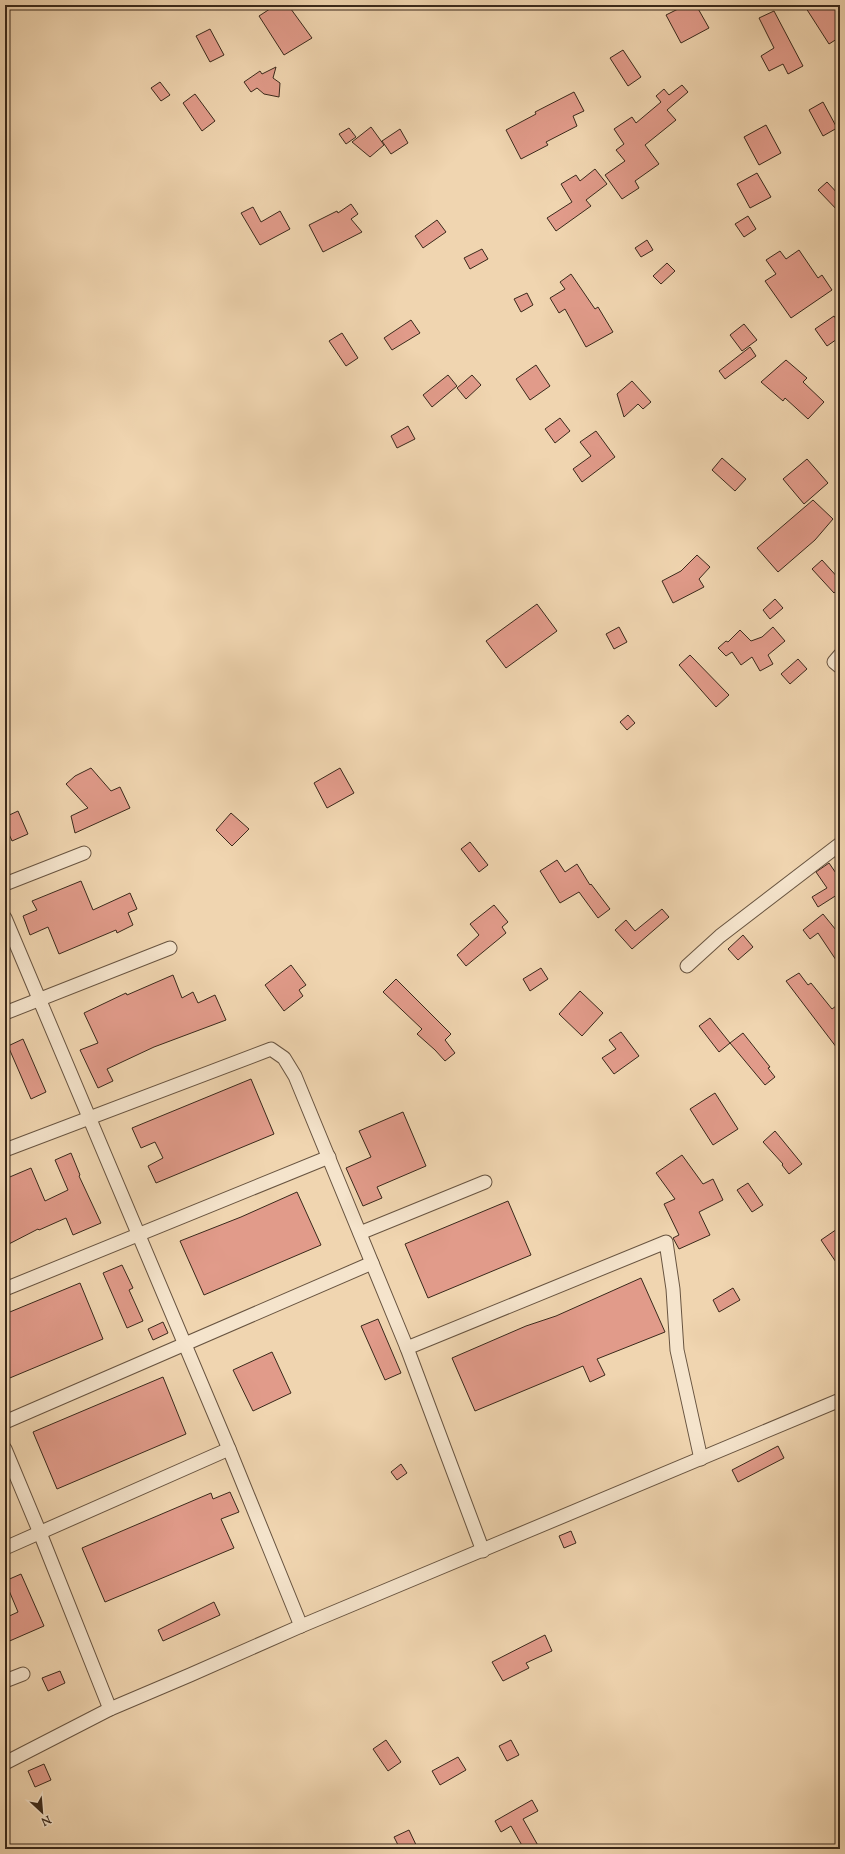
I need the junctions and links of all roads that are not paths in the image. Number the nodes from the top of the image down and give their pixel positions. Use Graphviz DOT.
graph roads {
  1 [pos="840,655"];
  2 [pos="840,667"];
  3 [pos="840,844"];
  4 [pos="84,853"];
  5 [pos="5,884"];
  6 [pos="5,918"];
  7 [pos="170,948"];
  8 [pos="687,966"];
  9 [pos="39,998"];
  10 [pos="5,1013"];
  11 [pos="91,1117"];
  12 [pos="5,1150"];
  13 [pos="329,1157"];
  14 [pos="485,1182"];
  15 [pos="360,1233"];
  16 [pos="139,1235"];
  17 [pos="372,1263"];
  18 [pos="5,1289"];
  19 [pos="184,1345"];
  20 [pos="407,1348"];
  21 [pos="840,1400"];
  22 [pos="5,1422"];
  23 [pos="229,1448"];
  24 [pos="5,1449"];
  25 [pos="701,1459"];
  26 [pos="40,1533"];
  27 [pos="5,1548"];
  28 [pos="483,1551"];
  29 [pos="301,1626"];
  30 [pos="23,1674"];
  31 [pos="5,1681"];
  32 [pos="110,1709"];
  33 [pos="5,1763"];
  1 -- 2 [label="street"];
  3 -- 8 [label="street"];
  4 -- 5 [label="street"];
  6 -- 9 [label="street"];
  7 -- 9 [label="street"];
  9 -- 10 [label="street"];
  9 -- 11 [label="street"];
  11 -- 12 [label="street"];
  11 -- 13 [label="street"];
  11 -- 16 [label="street"];
  13 -- 15 [label="street"];
  13 -- 16 [label="street"];
  14 -- 15 [label="street"];
  15 -- 17 [label="street"];
  16 -- 18 [label="street"];
  16 -- 19 [label="street"];
  17 -- 19 [label="street"];
  17 -- 20 [label="street"];
  19 -- 22 [label="street"];
  19 -- 23 [label="street"];
  20 -- 25 [label="street"];
  20 -- 28 [label="street"];
  21 -- 25 [label="street"];
  23 -- 26 [label="street"];
  23 -- 29 [label="street"];
  24 -- 26 [label="street"];
  25 -- 28 [label="street"];
  26 -- 27 [label="street"];
  26 -- 32 [label="street"];
  28 -- 29 [label="street"];
  29 -- 32 [label="street"];
  30 -- 31 [label="street"];
  32 -- 33 [label="street"];
}
